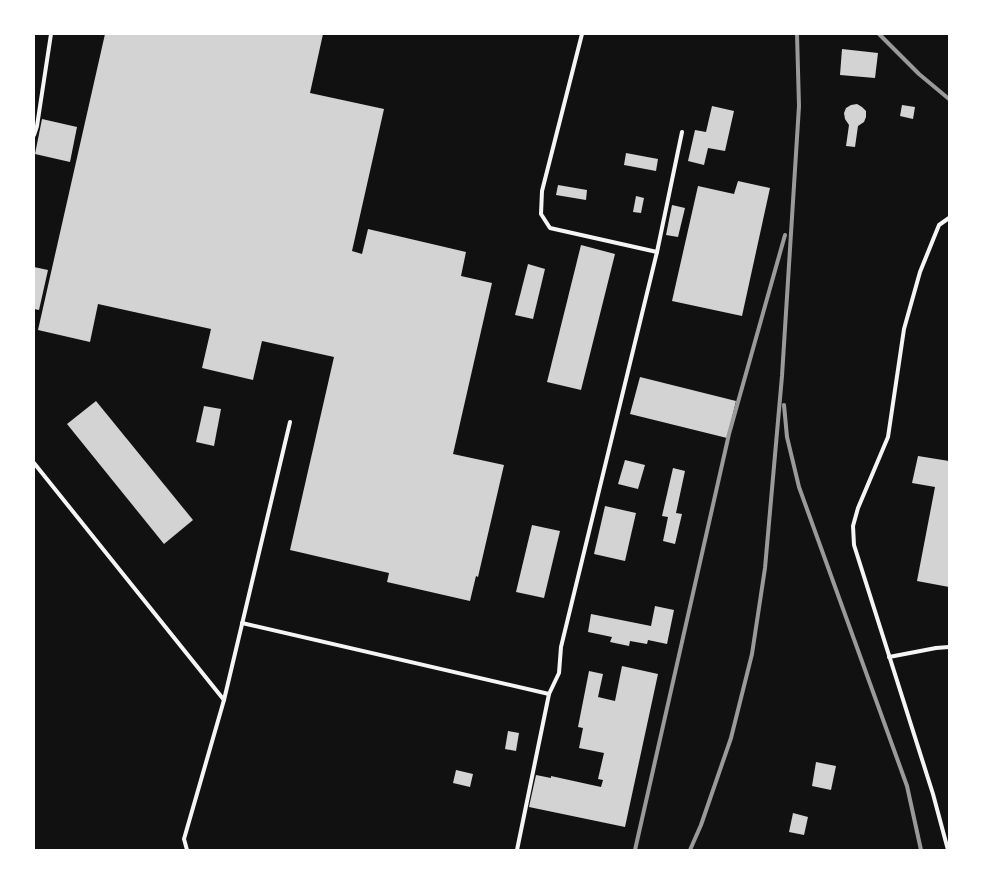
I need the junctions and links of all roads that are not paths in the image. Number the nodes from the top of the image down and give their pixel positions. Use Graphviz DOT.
graph roads {
  1 [pos="51,34"];
  2 [pos="582,34"];
  3 [pos="682,132"];
  4 [pos="34,134"];
  5 [pos="949,218"];
  6 [pos="657,252"];
  7 [pos="290,422"];
  8 [pos="34,463"];
  9 [pos="36,470"];
  10 [pos="242,623"];
  11 [pos="949,647"];
  12 [pos="889,658"];
  13 [pos="549,694"];
  14 [pos="224,700"];
  15 [pos="186,850"];
  16 [pos="517,850"];
  17 [pos="948,850"];
  1 -- 4 [label="lane"];
  2 -- 6 [label="lane"];
  3 -- 6 [label="lane"];
  5 -- 12 [label="lane"];
  6 -- 13 [label="lane"];
  7 -- 10 [label="lane"];
  8 -- 9 [label="lane"];
  9 -- 14 [label="lane"];
  10 -- 13 [label="lane"];
  10 -- 14 [label="lane"];
  11 -- 12 [label="lane"];
  12 -- 17 [label="lane"];
  13 -- 16 [label="lane"];
  14 -- 15 [label="lane"];
}
